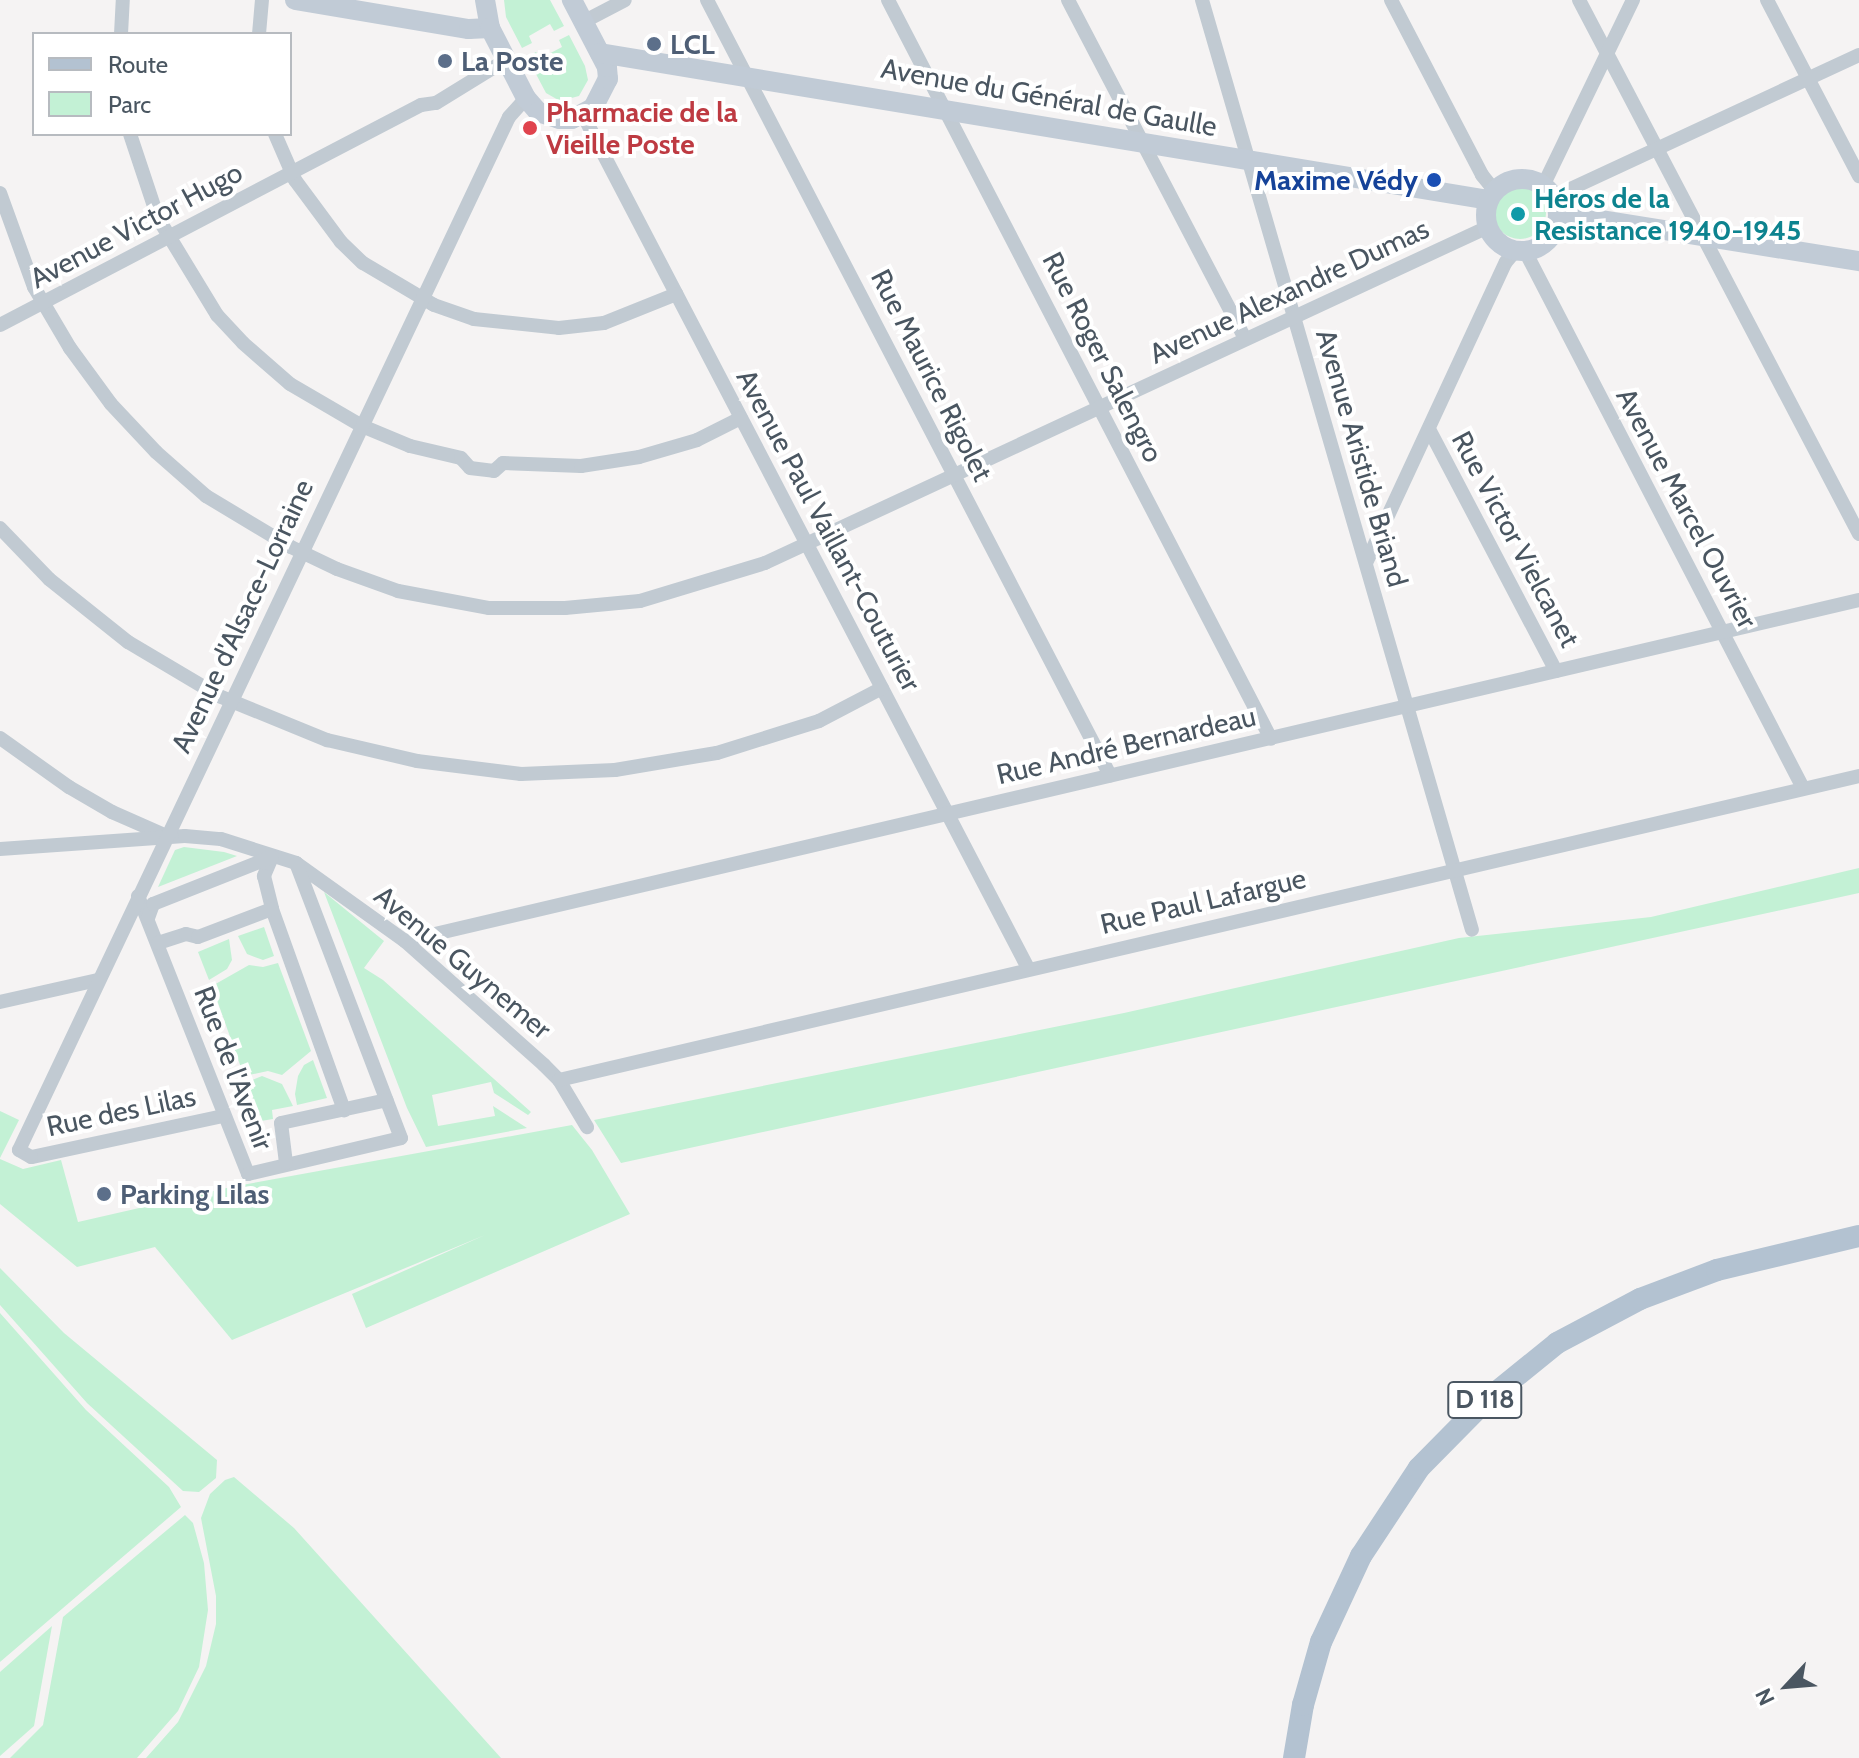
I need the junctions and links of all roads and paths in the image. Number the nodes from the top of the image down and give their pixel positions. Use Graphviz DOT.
graph roads {
  1 [pos="123,0"];
  2 [pos="262,0"];
  3 [pos="295,0"];
  4 [pos="485,0"];
  5 [pos="572,0"];
  6 [pos="625,0"];
  7 [pos="707,0"];
  8 [pos="888,0"];
  9 [pos="1068,0"];
  10 [pos="1202,0"];
  11 [pos="1391,0"];
  12 [pos="1579,0"];
  13 [pos="1633,0"];
  14 [pos="1767,0"];
  15 [pos="583,22"];
  16 [pos="490,28"];
  17 [pos="121,32"];
  18 [pos="259,32"];
  19 [pos="600,53"];
  20 [pos="1859,55"];
  21 [pos="1607,56"];
  22 [pos="506,60"];
  23 [pos="745,75"];
  24 [pos="1808,79"];
  25 [pos="526,98"];
  26 [pos="943,107"];
  27 [pos="583,115"];
  28 [pos="131,136"];
  29 [pos="276,136"];
  30 [pos="1141,141"];
  31 [pos="1657,149"];
  32 [pos="1247,159"];
  33 [pos="292,173"];
  34 [pos="1859,176"];
  35 [pos="0,193"];
  36 [pos="1492,196"];
  37 [pos="1551,199"];
  38 [pos="1488,227"];
  39 [pos="1702,233"];
  40 [pos="168,238"];
  41 [pos="1521,251"];
  42 [pos="1859,261"];
  43 [pos="676,294"];
  44 [pos="422,299"];
  45 [pos="42,303"];
  46 [pos="1294,318"];
  47 [pos="0,325"];
  48 [pos="1245,339"];
  49 [pos="1101,407"];
  50 [pos="741,418"];
  51 [pos="362,426"];
  52 [pos="1430,431"];
  53 [pos="955,475"];
  54 [pos="0,528"];
  55 [pos="1859,534"];
  56 [pos="807,544"];
  57 [pos="301,553"];
  58 [pos="1366,563"];
  59 [pos="1859,600"];
  60 [pos="1723,632"];
  61 [pos="1556,671"];
  62 [pos="882,688"];
  63 [pos="231,701"];
  64 [pos="1408,706"];
  65 [pos="0,738"];
  66 [pos="1271,739"];
  67 [pos="1110,775"];
  68 [pos="1859,776"];
  69 [pos="1803,788"];
  70 [pos="946,813"];
  71 [pos="166,836"];
  72 [pos="0,849"];
  73 [pos="272,857"];
  74 [pos="296,863"];
  75 [pos="1455,869"];
  76 [pos="138,896"];
  77 [pos="272,909"];
  78 [pos="148,918"];
  79 [pos="1472,930"];
  80 [pos="405,941"];
  81 [pos="158,943"];
  82 [pos="1028,968"];
  83 [pos="98,980"];
  84 [pos="0,1002"];
  85 [pos="559,1080"];
  86 [pos="387,1100"];
  87 [pos="344,1110"];
  88 [pos="223,1116"];
  89 [pos="587,1127"];
  90 [pos="31,1157"];
  91 [pos="286,1163"];
  92 [pos="1859,1236"];
  93 [pos="1294,1758"];
  1 -- 17 [label="street"];
  2 -- 18 [label="street"];
  3 -- 16 [label="street"];
  4 -- 16 [label="street"];
  5 -- 15 [label="street"];
  6 -- 15 [label="street"];
  7 -- 23 [label="street, Rue Maurice Rigolet"];
  8 -- 26 [label="street, Rue Roger Salengro"];
  9 -- 30 [label="street"];
  10 -- 32 [label="street, Avenue Aristide Briand"];
  11 -- 36 [label="street"];
  12 -- 21 [label="street"];
  13 -- 21 [label="street"];
  14 -- 24 [label="street"];
  15 -- 19 [label="street"];
  16 -- 22 [label="street"];
  19 -- 23 [label="street, Avenue du Général de Gaulle"];
  19 -- 27 [label="street"];
  20 -- 24 [label="street"];
  21 -- 31 [label="street"];
  21 -- 37 [label="street"];
  22 -- 25 [label="street"];
  22 -- 33 [label="street, Avenue Victor Hugo"];
  23 -- 26 [label="street, Avenue du Général de Gaulle"];
  23 -- 53 [label="street, Rue Maurice Rigolet"];
  24 -- 31 [label="street"];
  24 -- 34 [label="street"];
  25 -- 27 [label="street"];
  25 -- 44 [label="street, Avenue d'Alsace-Lorraine"];
  26 -- 30 [label="street, Avenue du Général de Gaulle"];
  26 -- 49 [label="street, Rue Roger Salengro"];
  27 -- 43 [label="street, Avenue Paul Vaillant-Couturier"];
  28 -- 40 [label="street"];
  29 -- 33 [label="street"];
  30 -- 32 [label="street, Avenue du Général de Gaulle"];
  30 -- 48 [label="street"];
  31 -- 37 [label="street"];
  31 -- 39 [label="street"];
  32 -- 36 [label="street, Avenue du Général de Gaulle"];
  32 -- 46 [label="street, Avenue Aristide Briand"];
  33 -- 40 [label="street, Avenue Victor Hugo"];
  33 -- 44 [label="street"];
  35 -- 45 [label="street, Avenue Alexandre Dumas"];
  36 -- 37 [label="street"];
  36 -- 38 [label="street"];
  37 -- 39 [label="street"];
  37 -- 41 [label="street"];
  38 -- 41 [label="street"];
  38 -- 46 [label="street, Avenue Alexandre Dumas"];
  39 -- 42 [label="street"];
  39 -- 55 [label="street"];
  40 -- 45 [label="street, Avenue Victor Hugo"];
  40 -- 51 [label="street"];
  41 -- 52 [label="street"];
  41 -- 60 [label="street, Avenue Marcel Ouvrier"];
  43 -- 44 [label="street"];
  43 -- 50 [label="street, Avenue Paul Vaillant-Couturier"];
  44 -- 51 [label="street, Avenue d'Alsace-Lorraine"];
  45 -- 47 [label="street, Avenue Victor Hugo"];
  45 -- 57 [label="street, Avenue Alexandre Dumas"];
  46 -- 48 [label="street, Avenue Alexandre Dumas"];
  46 -- 58 [label="street, Avenue Aristide Briand"];
  48 -- 49 [label="street, Avenue Alexandre Dumas"];
  49 -- 53 [label="street, Avenue Alexandre Dumas"];
  49 -- 66 [label="street, Rue Roger Salengro"];
  50 -- 51 [label="street"];
  50 -- 56 [label="street, Avenue Paul Vaillant-Couturier"];
  51 -- 57 [label="street, Avenue d'Alsace-Lorraine"];
  52 -- 58 [label="street"];
  52 -- 61 [label="street, Rue Victor Vielcanet"];
  53 -- 56 [label="street, Avenue Alexandre Dumas"];
  53 -- 67 [label="street, Rue Maurice Rigolet"];
  54 -- 63 [label="street"];
  56 -- 57 [label="street, Avenue Alexandre Dumas"];
  56 -- 62 [label="street, Avenue Paul Vaillant-Couturier"];
  57 -- 63 [label="street, Avenue d'Alsace-Lorraine"];
  58 -- 64 [label="street, Avenue Aristide Briand"];
  59 -- 60 [label="street, Rue André Bernardeau"];
  60 -- 61 [label="street, Rue André Bernardeau"];
  60 -- 69 [label="street, Avenue Marcel Ouvrier"];
  61 -- 64 [label="street, Rue André Bernardeau"];
  62 -- 63 [label="street"];
  62 -- 70 [label="street, Avenue Paul Vaillant-Couturier"];
  63 -- 71 [label="street, Avenue d'Alsace-Lorraine"];
  64 -- 66 [label="street, Rue André Bernardeau"];
  64 -- 75 [label="street, Avenue Aristide Briand"];
  65 -- 71 [label="street"];
  66 -- 67 [label="street, Rue André Bernardeau"];
  67 -- 70 [label="street, Rue André Bernardeau"];
  68 -- 69 [label="street, Rue Paul Lafargue"];
  69 -- 75 [label="street, Rue Paul Lafargue"];
  70 -- 80 [label="street, Rue André Bernardeau"];
  70 -- 82 [label="street, Avenue Paul Vaillant-Couturier"];
  71 -- 72 [label="street, Avenue Guynemer"];
  71 -- 73 [label="street, Avenue Guynemer"];
  71 -- 76 [label="street, Avenue d'Alsace-Lorraine"];
  73 -- 74 [label="street, Avenue Guynemer"];
  73 -- 77 [label="street"];
  73 -- 78 [label="street"];
  74 -- 80 [label="street, Avenue Guynemer"];
  74 -- 86 [label="street, Rue de l'Avenir"];
  75 -- 79 [label="street, Avenue Aristide Briand"];
  75 -- 82 [label="street, Rue Paul Lafargue"];
  76 -- 78 [label="street, Rue de l'Avenir"];
  76 -- 83 [label="street, Avenue d'Alsace-Lorraine"];
  77 -- 81 [label="street"];
  77 -- 87 [label="street"];
  78 -- 81 [label="street, Rue de l'Avenir"];
  80 -- 85 [label="street, Avenue Guynemer"];
  81 -- 88 [label="street, Rue de l'Avenir"];
  82 -- 85 [label="street, Rue Paul Lafargue"];
  83 -- 84 [label="street"];
  83 -- 90 [label="street, Avenue d'Alsace-Lorraine"];
  85 -- 89 [label="street, Avenue Guynemer"];
  86 -- 87 [label="street, Rue de l'Avenir"];
  86 -- 91 [label="street, Rue de l'Avenir"];
  87 -- 91 [label="street, Rue de l'Avenir"];
  88 -- 90 [label="street, Rue des Lilas"];
  88 -- 91 [label="street, Rue de l'Avenir"];
  92 -- 93 [label="main road, D 118"];
}
